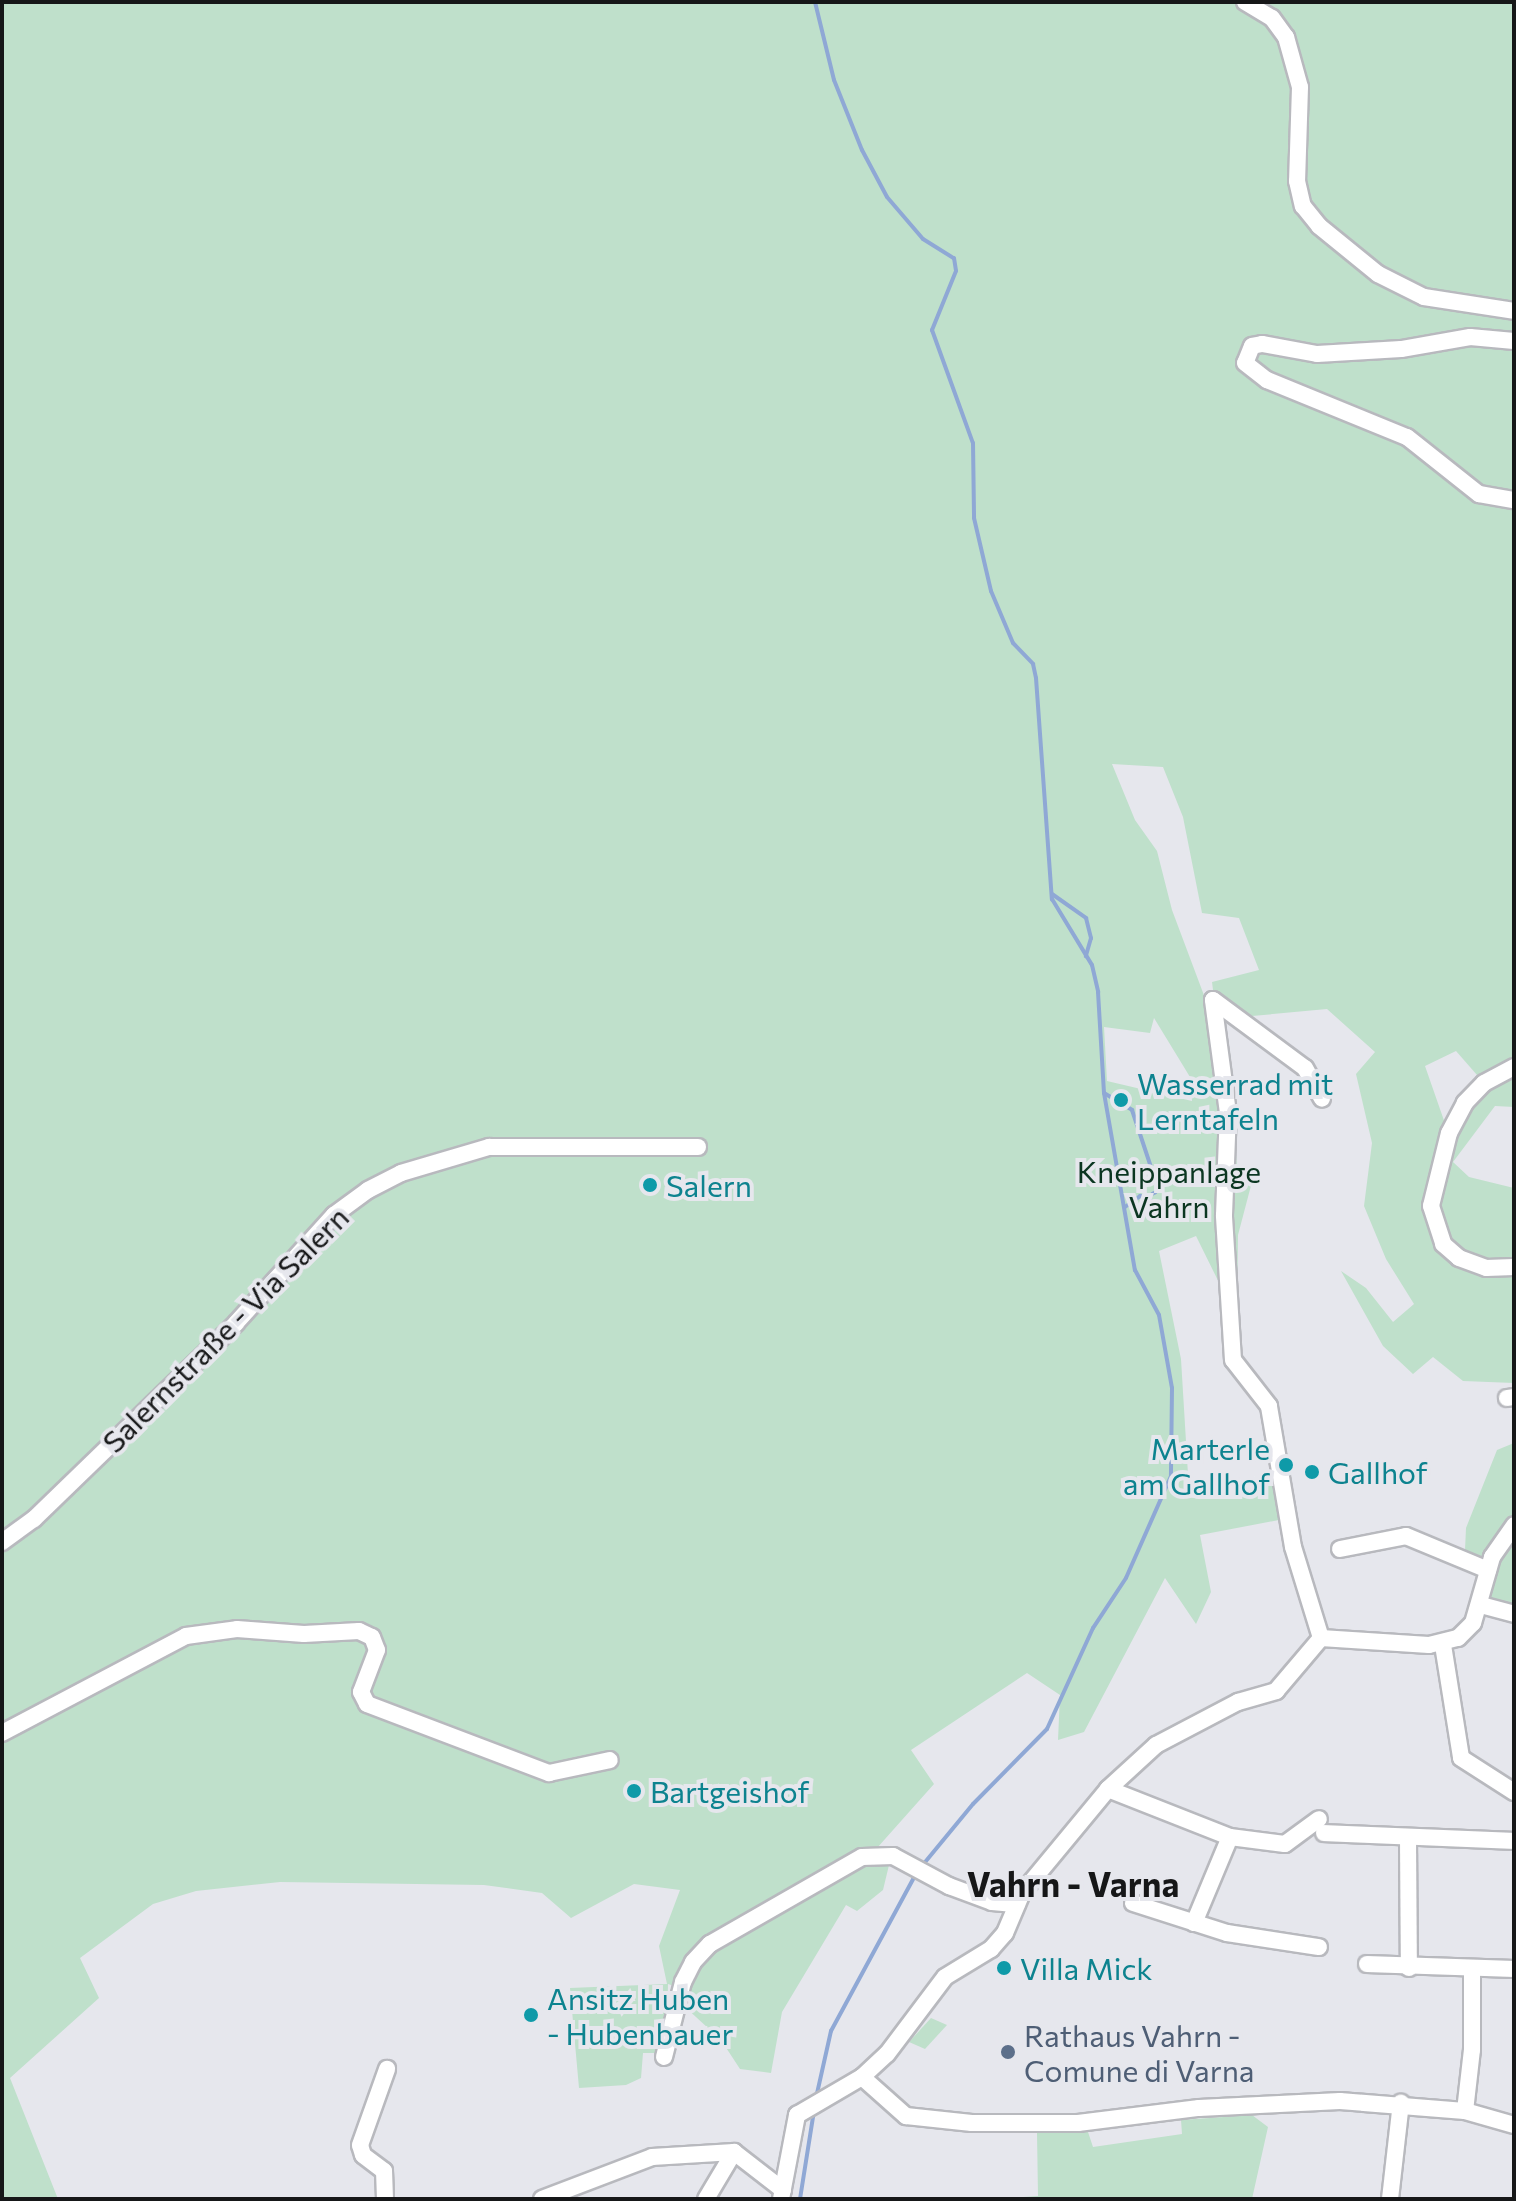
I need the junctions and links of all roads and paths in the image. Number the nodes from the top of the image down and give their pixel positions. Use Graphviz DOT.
graph roads {
  1 [pos="1245,2"];
  2 [pos="1514,311"];
  3 [pos="1514,341"];
  4 [pos="1514,500"];
  5 [pos="1514,1067"];
  6 [pos="1322,1099"];
  7 [pos="698,1147"];
  8 [pos="1514,1267"];
  9 [pos="1514,1525"];
  10 [pos="2,1542"];
  11 [pos="1340,1549"];
  12 [pos="1488,1570"];
  13 [pos="1481,1605"];
  14 [pos="1514,1614"];
  15 [pos="1321,1638"];
  16 [pos="1443,1645"];
  17 [pos="2,1733"];
  18 [pos="610,1760"];
  19 [pos="1108,1789"];
  20 [pos="1514,1792"];
  21 [pos="1230,1837"];
  22 [pos="1408,1839"];
  23 [pos="1514,1841"];
  24 [pos="1133,1903"];
  25 [pos="1017,1904"];
  26 [pos="1194,1923"];
  27 [pos="1319,1947"];
  28 [pos="1367,1964"];
  29 [pos="1409,1968"];
  30 [pos="1472,1969"];
  31 [pos="1514,1969"];
  32 [pos="664,2057"];
  33 [pos="387,2069"];
  34 [pos="862,2077"];
  35 [pos="1401,2103"];
  36 [pos="1465,2111"];
  37 [pos="1514,2125"];
  38 [pos="734,2152"];
  39 [pos="782,2195"];
  40 [pos="385,2199"];
  41 [pos="542,2199"];
  42 [pos="706,2199"];
  43 [pos="1390,2199"];
  1 -- 2 [label="street"];
  3 -- 4 [label="street"];
  5 -- 8 [label="street"];
  6 -- 15 [label="street"];
  7 -- 10 [label="street, Salernstraße - Via Salern"];
  9 -- 12 [label="street"];
  11 -- 12 [label="street"];
  12 -- 13 [label="street"];
  13 -- 14 [label="street"];
  13 -- 16 [label="street"];
  15 -- 16 [label="street"];
  15 -- 19 [label="street"];
  16 -- 20 [label="street"];
  17 -- 18 [label="street"];
  19 -- 21 [label="street"];
  19 -- 25 [label="street"];
  21 -- 22 [label="street"];
  21 -- 26 [label="street"];
  22 -- 23 [label="street"];
  22 -- 29 [label="street"];
  24 -- 26 [label="street"];
  25 -- 32 [label="street"];
  25 -- 34 [label="street"];
  26 -- 27 [label="street"];
  28 -- 29 [label="street"];
  29 -- 30 [label="street"];
  30 -- 31 [label="street"];
  30 -- 36 [label="street"];
  33 -- 40 [label="street"];
  34 -- 35 [label="street"];
  34 -- 39 [label="street"];
  35 -- 36 [label="street"];
  35 -- 43 [label="street"];
  36 -- 37 [label="street"];
  38 -- 39 [label="street"];
  38 -- 41 [label="street"];
  38 -- 42 [label="street"];
}
